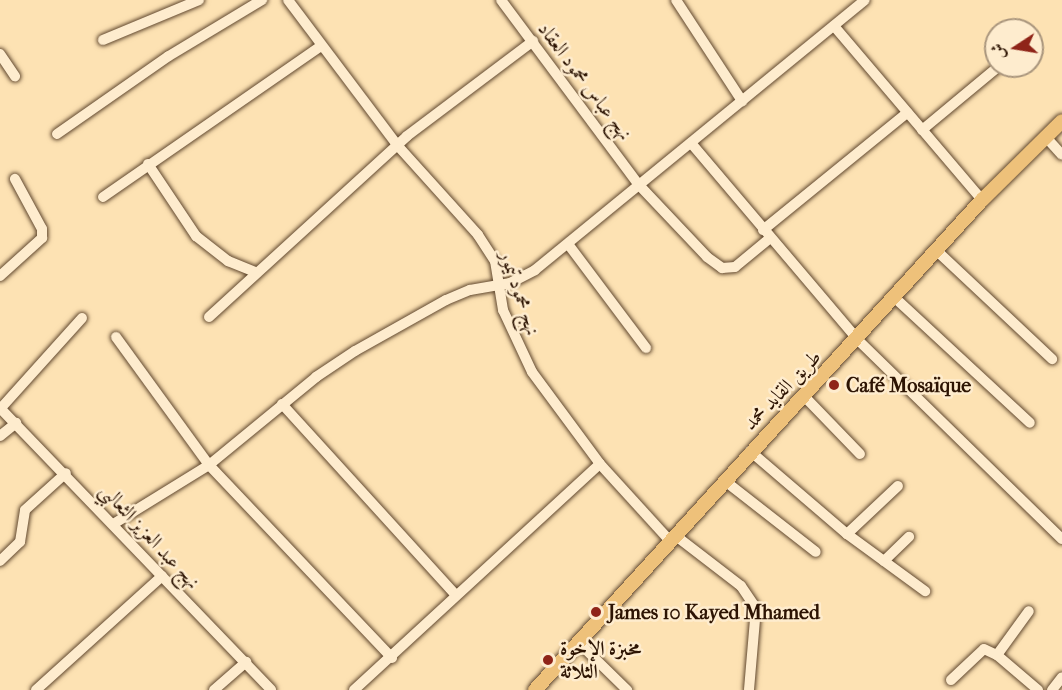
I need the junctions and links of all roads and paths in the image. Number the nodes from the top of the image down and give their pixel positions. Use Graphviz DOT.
graph roads {
  1 [pos="199,0"];
  2 [pos="262,0"];
  3 [pos="288,0"];
  4 [pos="676,0"];
  5 [pos="865,0"];
  6 [pos="506,2"];
  7 [pos="834,26"];
  8 [pos="103,40"];
  9 [pos="533,41"];
  10 [pos="320,46"];
  11 [pos="0,54"];
  12 [pos="15,76"];
  13 [pos="985,78"];
  14 [pos="742,101"];
  15 [pos="907,113"];
  16 [pos="1062,121"];
  17 [pos="922,130"];
  18 [pos="57,134"];
  19 [pos="1045,136"];
  20 [pos="691,143"];
  21 [pos="399,146"];
  22 [pos="1062,155"];
  23 [pos="148,164"];
  24 [pos="15,179"];
  25 [pos="639,185"];
  26 [pos="103,197"];
  27 [pos="982,200"];
  28 [pos="767,234"];
  29 [pos="568,244"];
  30 [pos="937,251"];
  31 [pos="257,273"];
  32 [pos="0,276"];
  33 [pos="498,285"];
  34 [pos="894,297"];
  35 [pos="209,317"];
  36 [pos="82,318"];
  37 [pos="116,337"];
  38 [pos="858,340"];
  39 [pos="646,348"];
  40 [pos="1052,359"];
  41 [pos="803,394"];
  42 [pos="282,404"];
  43 [pos="0,408"];
  44 [pos="16,423"];
  45 [pos="1030,423"];
  46 [pos="0,436"];
  47 [pos="750,451"];
  48 [pos="860,454"];
  49 [pos="600,464"];
  50 [pos="209,465"];
  51 [pos="66,473"];
  52 [pos="725,481"];
  53 [pos="898,486"];
  54 [pos="115,523"];
  55 [pos="847,534"];
  56 [pos="909,537"];
  57 [pos="674,539"];
  58 [pos="1062,539"];
  59 [pos="816,552"];
  60 [pos="0,561"];
  61 [pos="884,561"];
  62 [pos="162,576"];
  63 [pos="925,591"];
  64 [pos="456,595"];
  65 [pos="1029,611"];
  66 [pos="578,642"];
  67 [pos="998,655"];
  68 [pos="392,658"];
  69 [pos="246,662"];
  70 [pos="1062,677"];
  71 [pos="951,680"];
  72 [pos="36,690"];
  73 [pos="214,690"];
  74 [pos="271,690"];
  75 [pos="354,690"];
  76 [pos="535,690"];
  77 [pos="627,690"];
  78 [pos="750,690"];
  79 [pos="1038,690"];
  80 [pos="1052,690"];
  1 -- 8 [label="street"];
  2 -- 18 [label="street"];
  3 -- 10 [label="street, نهج محمود تيمور"];
  4 -- 14 [label="street"];
  5 -- 7 [label="street"];
  6 -- 9 [label="street, نهج عباس محمود العقاد"];
  7 -- 14 [label="street"];
  7 -- 15 [label="street"];
  9 -- 21 [label="street"];
  9 -- 25 [label="street, نهج عباس محمود العقاد"];
  10 -- 21 [label="street, نهج محمود تيمور"];
  10 -- 23 [label="street"];
  11 -- 12 [label="street"];
  13 -- 17 [label="street"];
  14 -- 20 [label="street"];
  15 -- 17 [label="street"];
  15 -- 28 [label="street, نهج عباس محمود العقاد"];
  16 -- 19 [label="main road, طريق القايد محمد"];
  17 -- 27 [label="street"];
  19 -- 22 [label="street"];
  19 -- 27 [label="main road, طريق القايد محمد"];
  20 -- 25 [label="street"];
  20 -- 28 [label="street"];
  21 -- 31 [label="street"];
  21 -- 33 [label="street, نهج محمود تيمور"];
  23 -- 26 [label="street"];
  23 -- 31 [label="street"];
  24 -- 32 [label="street"];
  25 -- 28 [label="street, نهج عباس محمود العقاد"];
  25 -- 29 [label="street"];
  27 -- 30 [label="main road, طريق القايد محمد"];
  28 -- 38 [label="street"];
  29 -- 33 [label="street"];
  29 -- 39 [label="street"];
  30 -- 34 [label="main road, طريق القايد محمد"];
  30 -- 40 [label="street"];
  31 -- 35 [label="street"];
  33 -- 42 [label="street"];
  33 -- 49 [label="street, نهج محمود تيمور"];
  34 -- 38 [label="main road, طريق القايد محمد"];
  34 -- 45 [label="street"];
  36 -- 43 [label="street"];
  37 -- 50 [label="street"];
  38 -- 41 [label="main road, طريق القايد محمد"];
  38 -- 58 [label="street"];
  41 -- 47 [label="main road, طريق القايد محمد"];
  41 -- 48 [label="street"];
  42 -- 50 [label="street"];
  42 -- 64 [label="street"];
  43 -- 44 [label="street, نهج عبد العزيز الثعالبي"];
  44 -- 46 [label="street"];
  44 -- 51 [label="street, نهج عبد العزيز الثعالبي"];
  47 -- 52 [label="main road, طريق القايد محمد"];
  47 -- 55 [label="street"];
  49 -- 57 [label="street, نهج محمود تيمور"];
  49 -- 64 [label="street"];
  50 -- 54 [label="street"];
  50 -- 68 [label="street"];
  51 -- 54 [label="street, نهج عبد العزيز الثعالبي"];
  51 -- 60 [label="street"];
  52 -- 57 [label="main road, طريق القايد محمد"];
  52 -- 59 [label="street"];
  53 -- 55 [label="street"];
  54 -- 62 [label="street, نهج عبد العزيز الثعالبي"];
  55 -- 61 [label="street"];
  56 -- 61 [label="street"];
  57 -- 66 [label="main road, طريق القايد محمد"];
  57 -- 78 [label="street, نهج محمود تيمور"];
  61 -- 63 [label="street"];
  62 -- 69 [label="street, نهج عبد العزيز الثعالبي"];
  62 -- 72 [label="street"];
  64 -- 68 [label="street"];
  65 -- 67 [label="street"];
  66 -- 76 [label="main road, طريق القايد محمد"];
  66 -- 77 [label="street"];
  67 -- 71 [label="street"];
  67 -- 79 [label="street"];
  68 -- 75 [label="street"];
  69 -- 73 [label="street"];
  69 -- 74 [label="street, نهج عبد العزيز الثعالبي"];
  70 -- 80 [label="street"];
}
